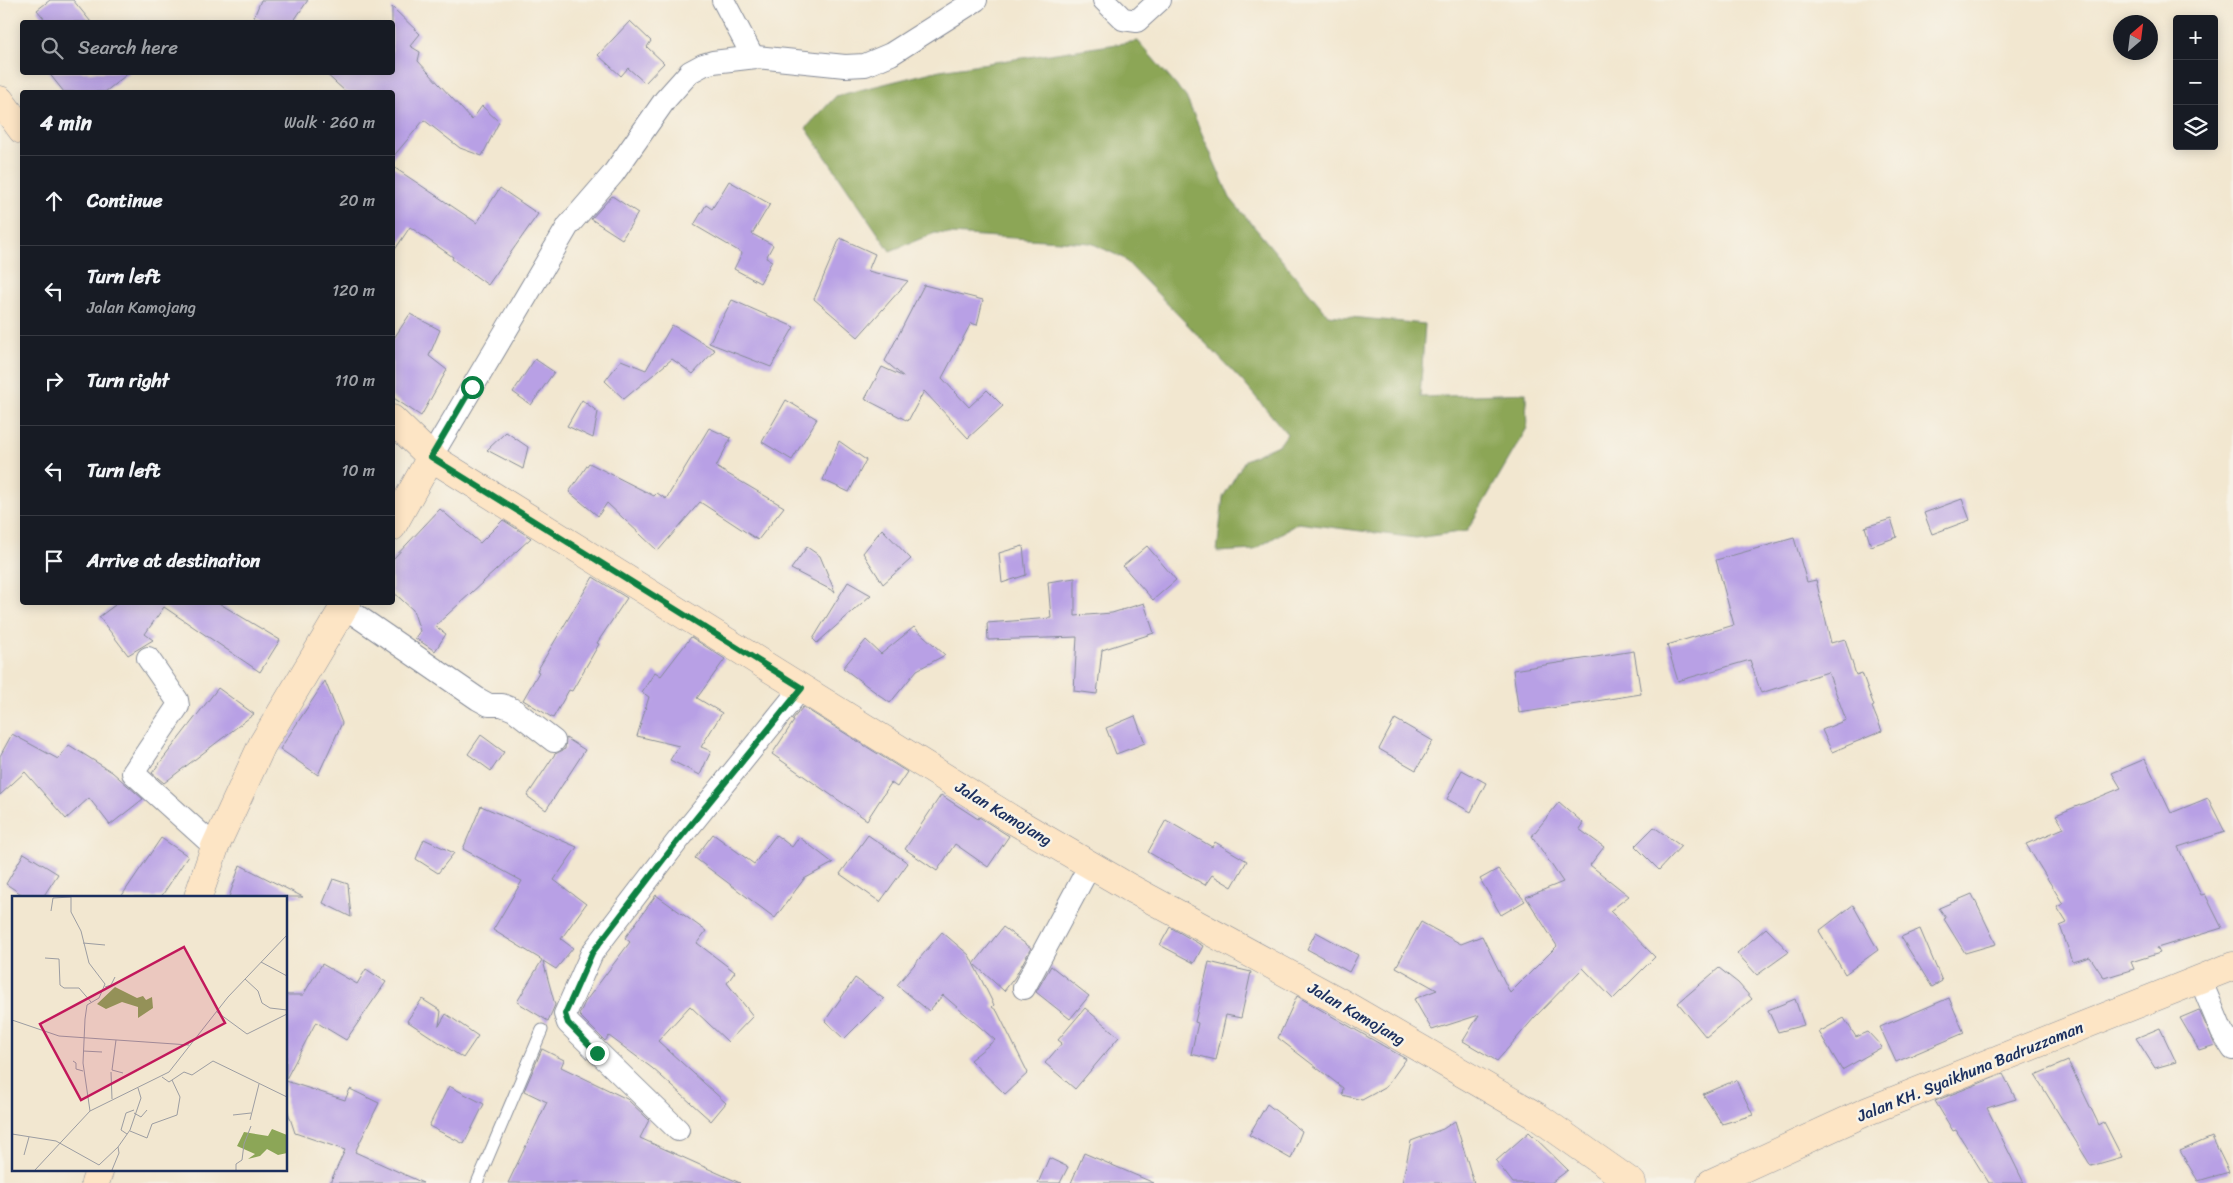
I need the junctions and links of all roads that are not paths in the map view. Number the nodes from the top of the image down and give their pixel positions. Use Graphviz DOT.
graph roads {
  1 [pos="723,0"];
  2 [pos="1104,0"];
  3 [pos="1160,0"];
  4 [pos="963,3"];
  5 [pos="753,57"];
  6 [pos="0,100"];
  7 [pos="20,127"];
  8 [pos="395,422"];
  9 [pos="431,457"];
  10 [pos="395,522"];
  11 [pos="345,605"];
  12 [pos="148,658"];
  13 [pos="802,688"];
  14 [pos="554,741"];
  15 [pos="215,847"];
  16 [pos="1090,865"];
  17 [pos="198,896"];
  18 [pos="2233,966"];
  19 [pos="2200,979"];
  20 [pos="1024,988"];
  21 [pos="542,1030"];
  22 [pos="2233,1049"];
  23 [pos="678,1130"];
  24 [pos="100,1170"];
  25 [pos="95,1183"];
  26 [pos="477,1183"];
  27 [pos="1632,1183"];
  28 [pos="1711,1183"];
  1 -- 5 [label="street"];
  2 -- 3 [label="street"];
  4 -- 5 [label="street"];
  5 -- 9 [label="street"];
  6 -- 7 [label="main road"];
  8 -- 9 [label="main road, Jalan Kamojang"];
  9 -- 10 [label="main road"];
  9 -- 13 [label="main road, Jalan Kamojang"];
  11 -- 14 [label="street"];
  11 -- 15 [label="main road"];
  12 -- 15 [label="street"];
  13 -- 16 [label="main road, Jalan Kamojang"];
  13 -- 23 [label="street"];
  15 -- 17 [label="main road"];
  16 -- 20 [label="street"];
  16 -- 27 [label="main road, Jalan Kamojang"];
  18 -- 19 [label="main road, Jalan KH. Syaikhuna Badruzzaman"];
  19 -- 22 [label="street"];
  19 -- 28 [label="main road, Jalan KH. Syaikhuna Badruzzaman"];
  21 -- 26 [label="lane"];
  24 -- 25 [label="main road"];
}
